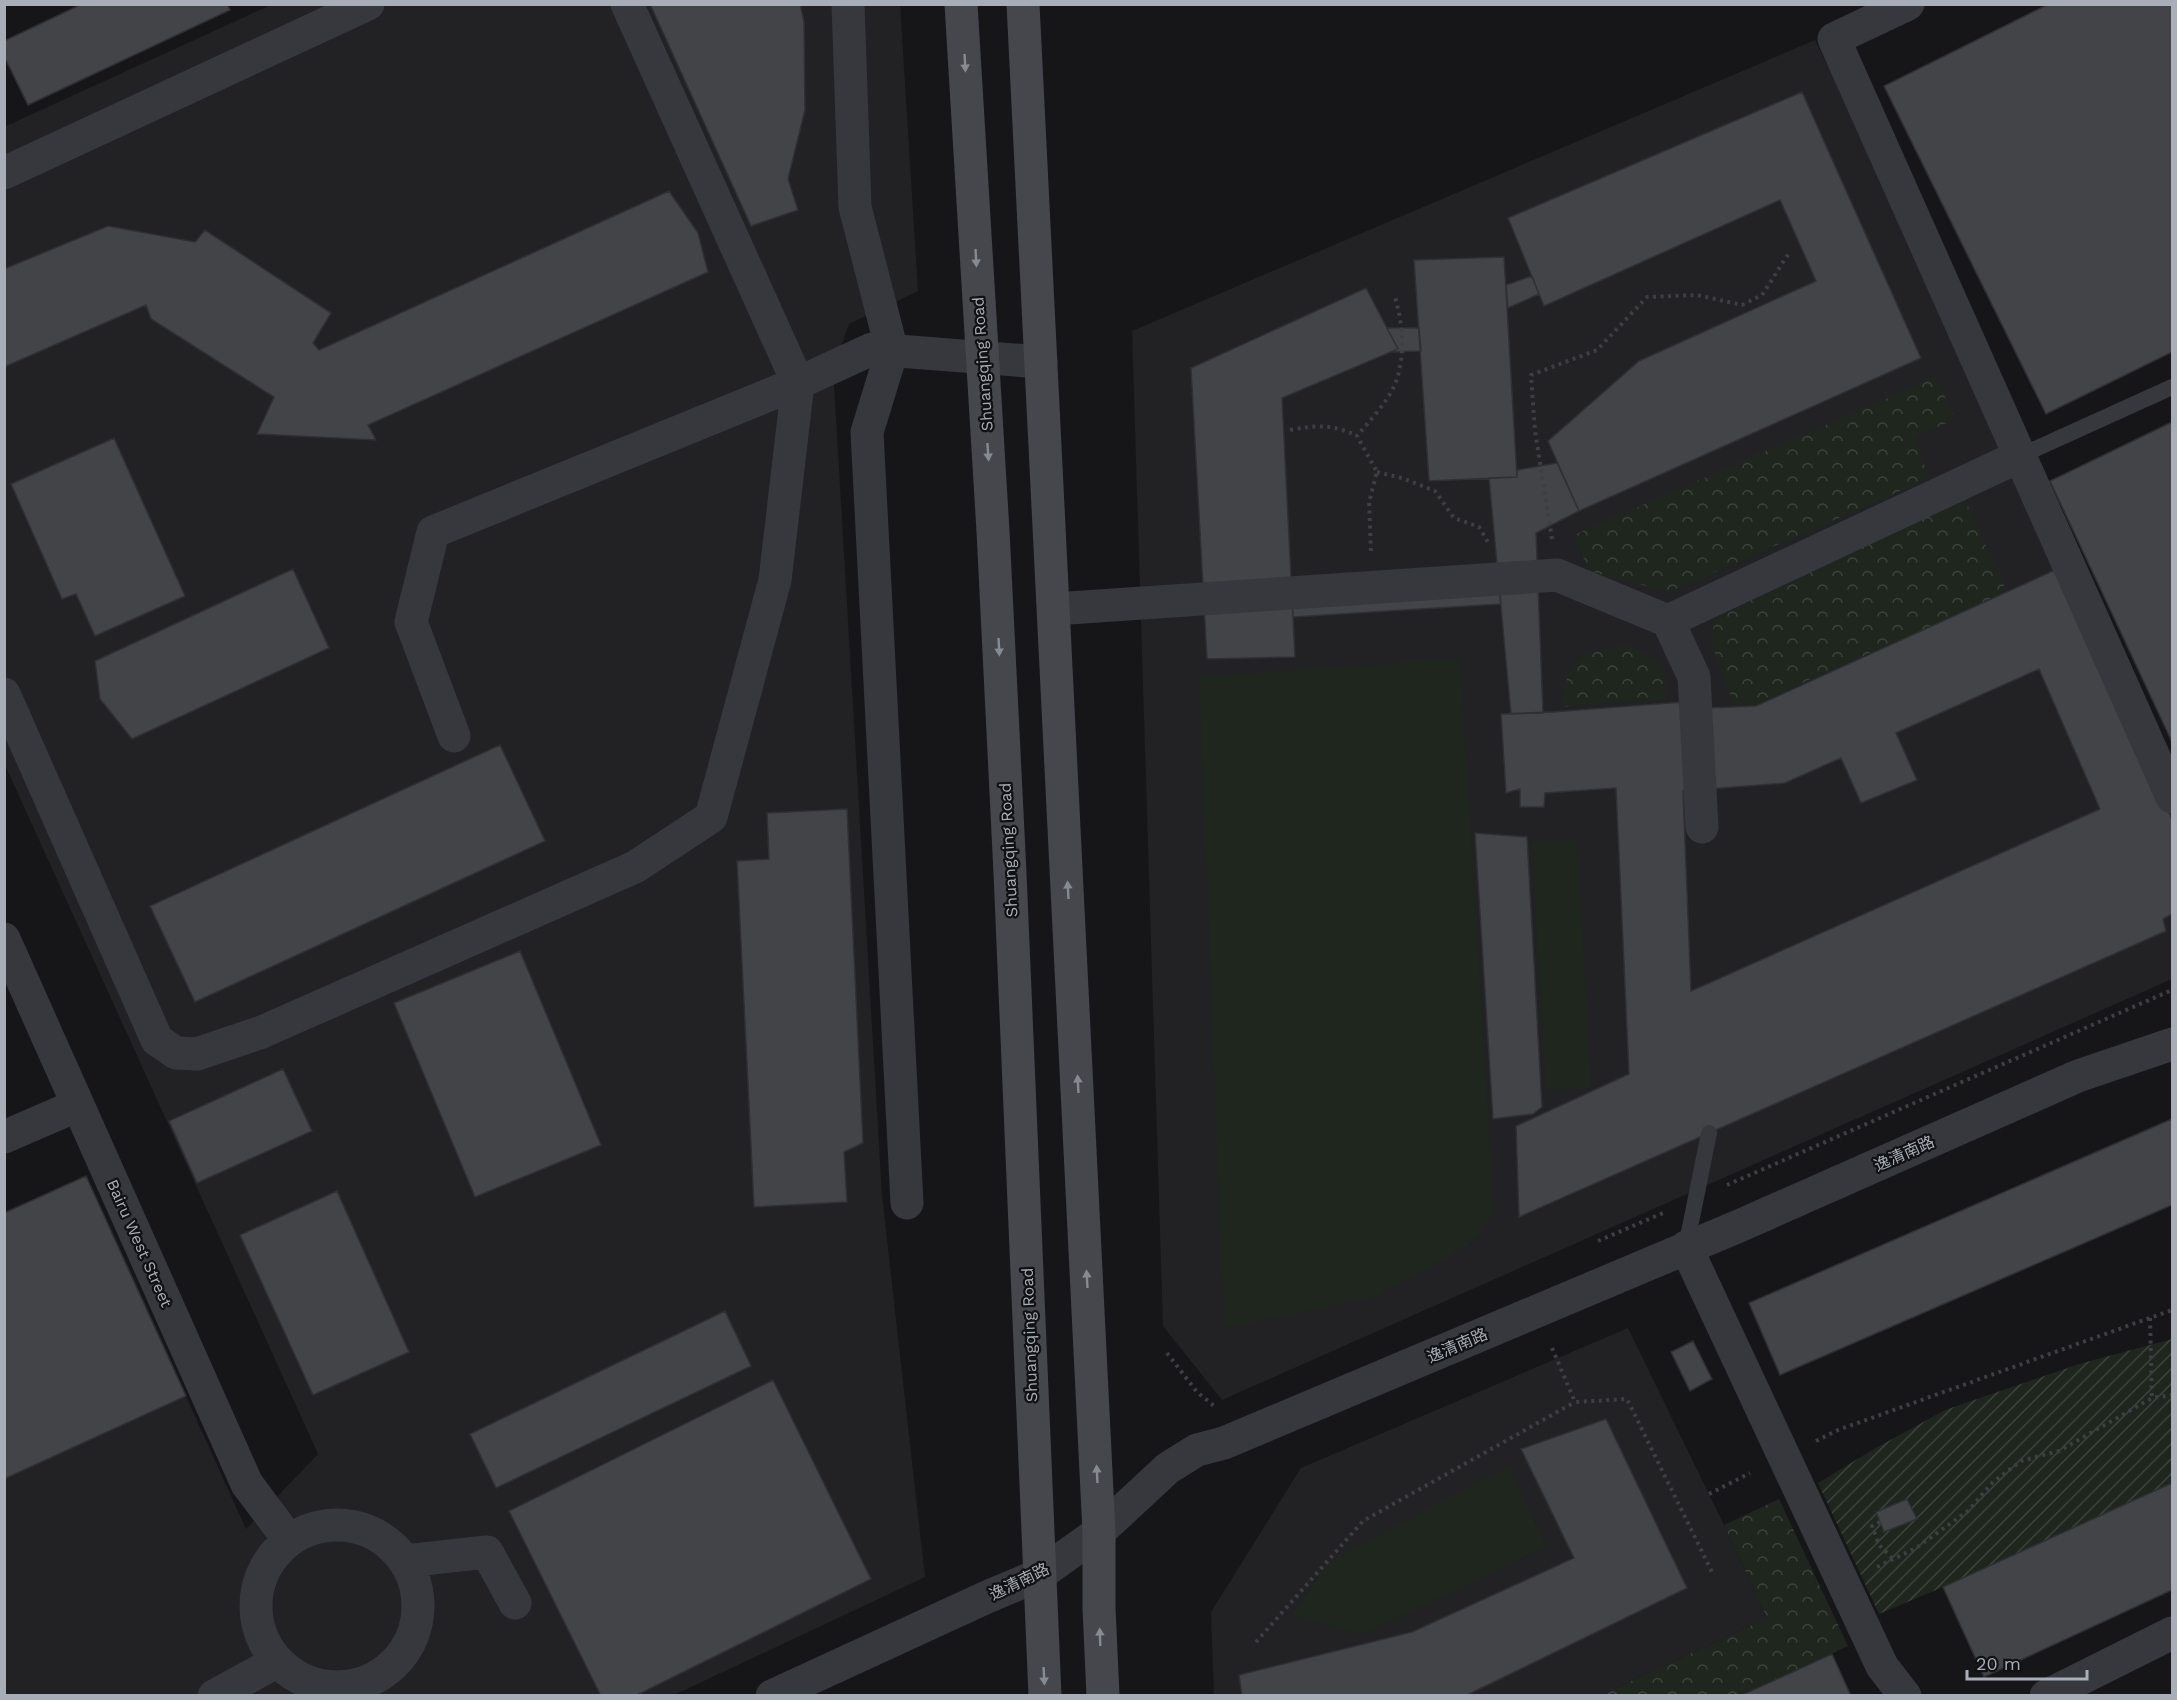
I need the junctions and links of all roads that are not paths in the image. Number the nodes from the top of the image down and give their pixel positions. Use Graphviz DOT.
graph roads {
  1 [pos="368,4"];
  2 [pos="627,4"];
  3 [pos="848,4"];
  4 [pos="961,4"];
  5 [pos="1023,4"];
  6 [pos="1908,4"];
  7 [pos="4,173"];
  8 [pos="892,351"];
  9 [pos="981,358"];
  10 [pos="1041,362"];
  11 [pos="798,383"];
  12 [pos="2172,387"];
  13 [pos="2020,456"];
  14 [pos="1054,609"];
  15 [pos="1668,621"];
  16 [pos="4,694"];
  17 [pos="454,736"];
  18 [pos="2172,797"];
  19 [pos="1702,827"];
  20 [pos="4,939"];
  21 [pos="2172,1044"];
  22 [pos="78,1105"];
  23 [pos="1709,1133"];
  24 [pos="4,1137"];
  25 [pos="907,1203"];
  26 [pos="1686,1247"];
  27 [pos="1099,1532"];
  28 [pos="289,1540"];
  29 [pos="405,1561"];
  30 [pos="1039,1575"];
  31 [pos="515,1602"];
  32 [pos="2172,1633"];
  33 [pos="276,1662"];
  34 [pos="214,1695"];
  35 [pos="772,1695"];
  36 [pos="1045,1695"];
  37 [pos="1102,1695"];
  38 [pos="1905,1695"];
  39 [pos="2046,1695"];
  1 -- 7 [label="street"];
  2 -- 11 [label="street"];
  3 -- 8 [label="street"];
  4 -- 9 [label="main road, Shuangqing Road, one-way"];
  5 -- 10 [label="main road"];
  6 -- 13 [label="street"];
  8 -- 9 [label="street"];
  8 -- 11 [label="street"];
  8 -- 25 [label="street"];
  9 -- 10 [label="street"];
  9 -- 30 [label="main road, Shuangqing Road, one-way"];
  10 -- 14 [label="main road"];
  11 -- 16 [label="street"];
  11 -- 17 [label="street"];
  12 -- 13 [label="lane"];
  13 -- 15 [label="street"];
  13 -- 18 [label="street"];
  14 -- 15 [label="street"];
  27 -- 14 [label="main road, one-way"];
  15 -- 19 [label="street"];
  20 -- 22 [label="street, Bairu West Street"];
  21 -- 26 [label="street, 逸清南路"];
  22 -- 24 [label="street"];
  22 -- 28 [label="street, Bairu West Street"];
  23 -- 26 [label="lane"];
  26 -- 27 [label="street, 逸清南路"];
  26 -- 38 [label="street"];
  27 -- 30 [label="street, 逸清南路"];
  37 -- 27 [label="main road, one-way"];
  28 -- 29 [label="street"];
  28 -- 33 [label="street"];
  29 -- 31 [label="street"];
  29 -- 33 [label="street"];
  30 -- 35 [label="street, 逸清南路"];
  30 -- 36 [label="main road, Shuangqing Road, one-way"];
  32 -- 39 [label="street"];
  33 -- 34 [label="street"];
}
